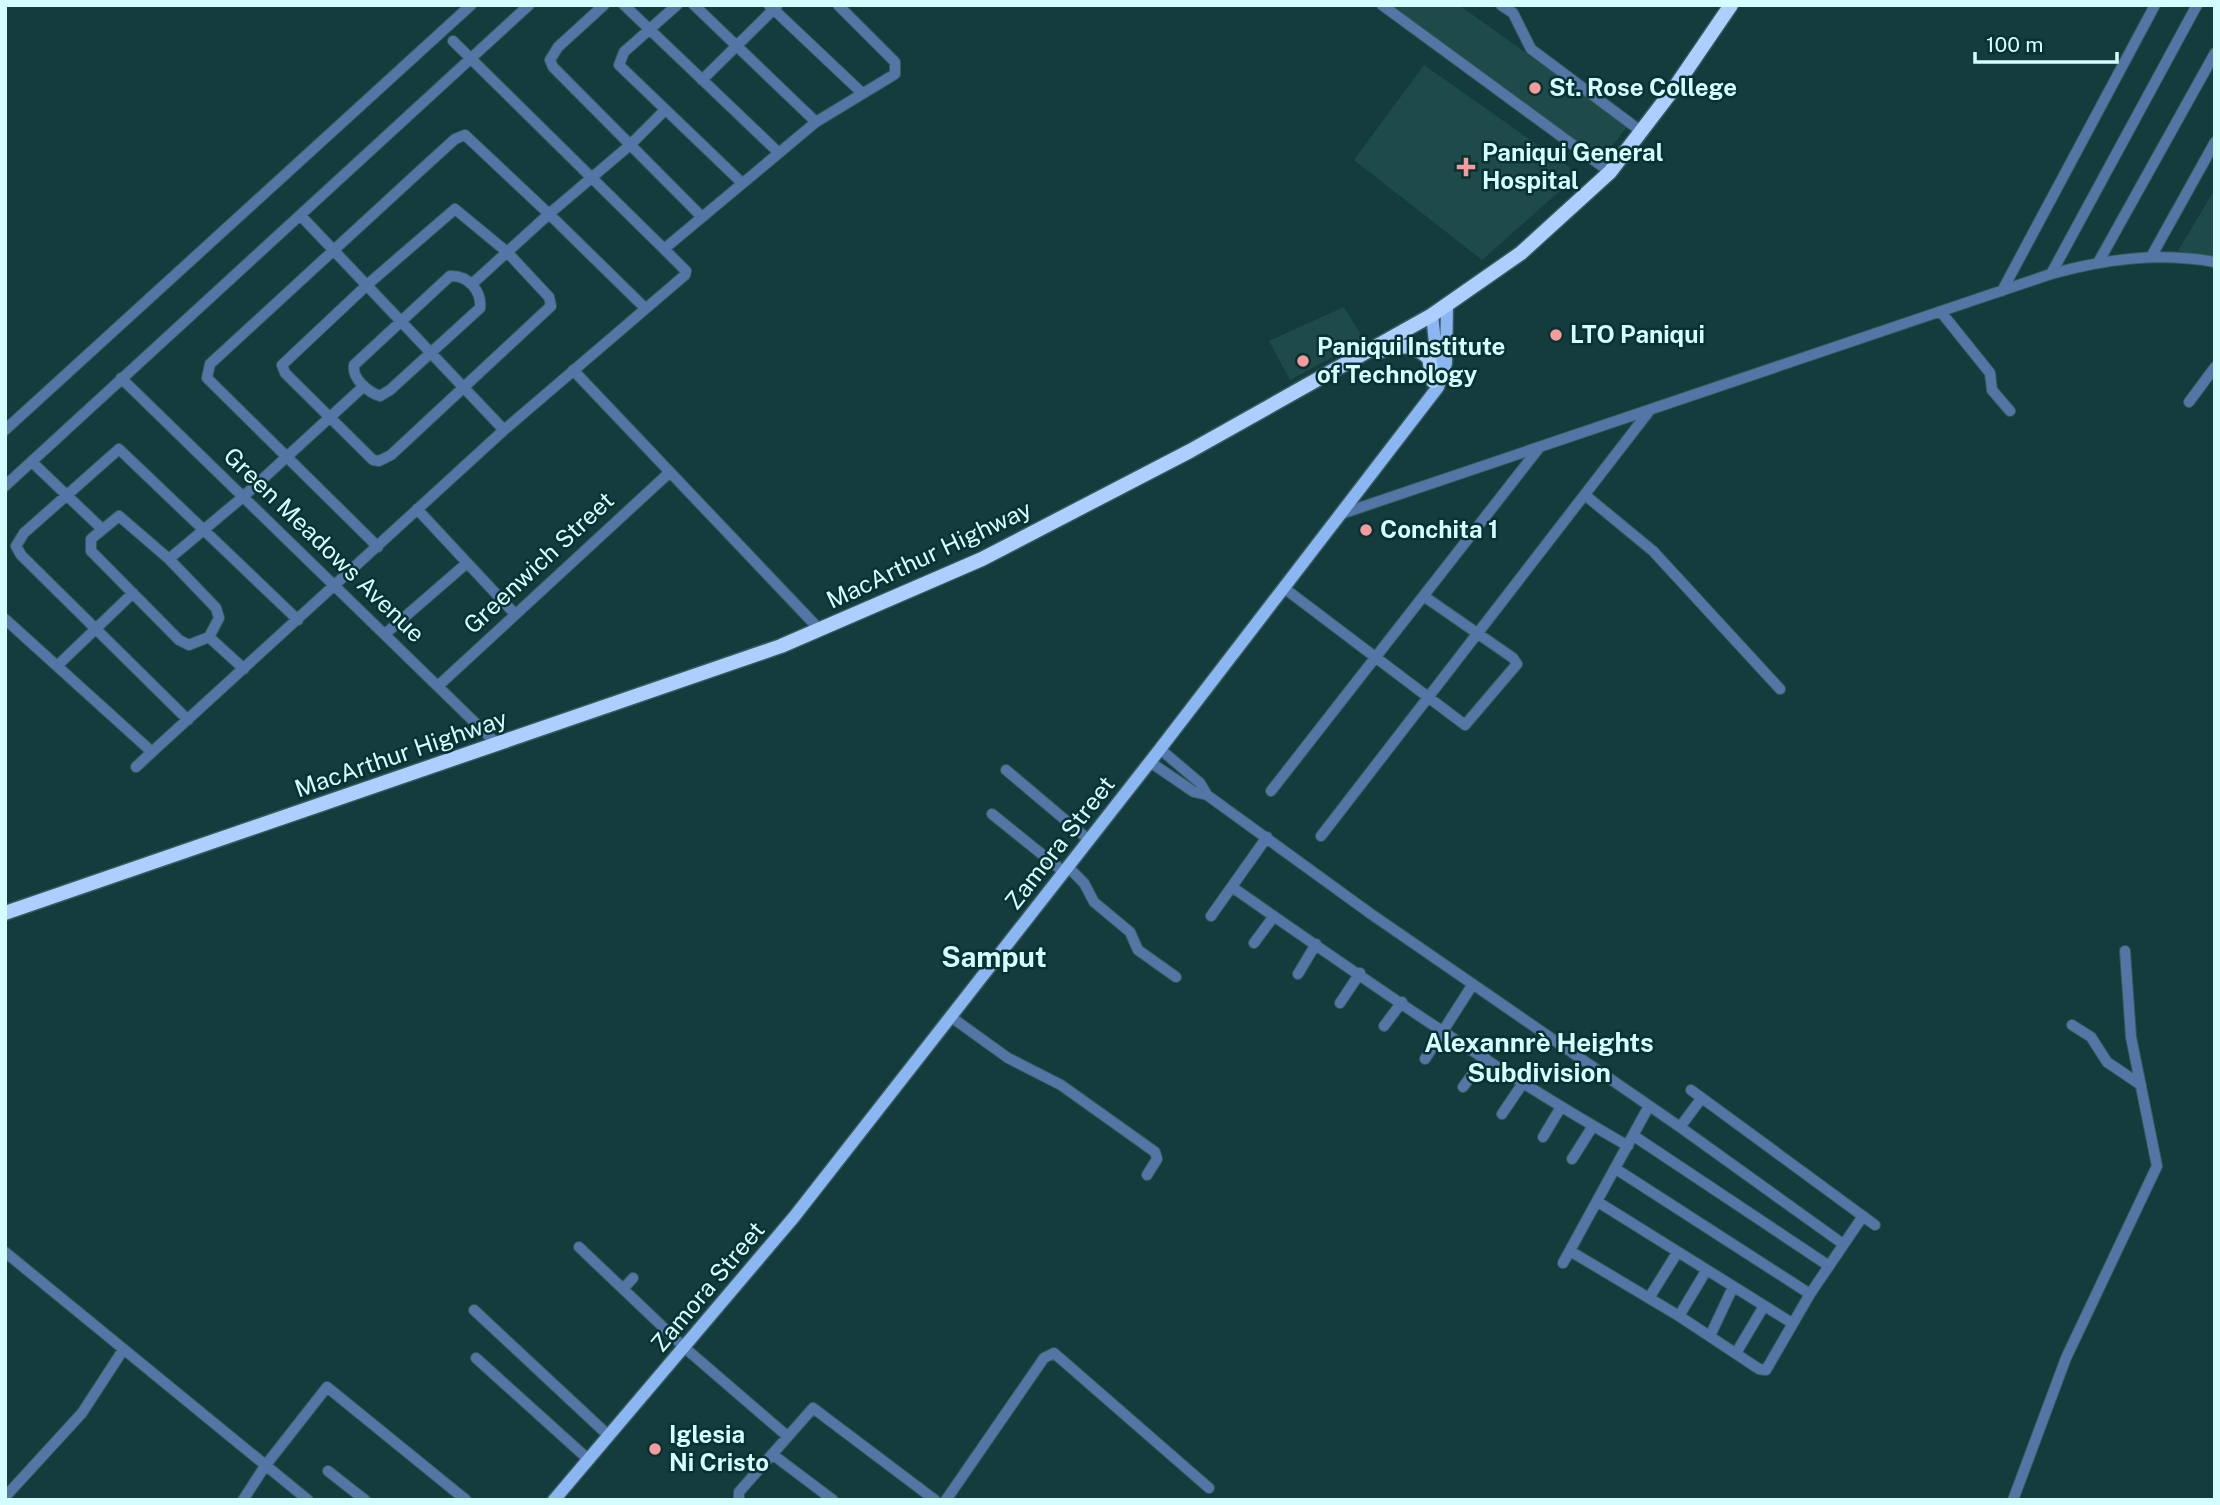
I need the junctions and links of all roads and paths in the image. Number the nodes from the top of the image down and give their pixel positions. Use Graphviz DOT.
graph roads {
  1 [pos="471,5"];
  2 [pos="529,5"];
  3 [pos="604,5"];
  4 [pos="624,5"];
  5 [pos="677,5"];
  6 [pos="694,5"];
  7 [pos="838,5"];
  8 [pos="1382,5"];
  9 [pos="1501,5"];
  10 [pos="1731,5"];
  11 [pos="2155,5"];
  12 [pos="2197,5"];
  13 [pos="773,7"];
  14 [pos="650,29"];
  15 [pos="453,41"];
  16 [pos="737,45"];
  17 [pos="2215,53"];
  18 [pos="471,59"];
  19 [pos="702,80"];
  20 [pos="862,93"];
  21 [pos="664,111"];
  22 [pos="816,122"];
  23 [pos="1642,132"];
  24 [pos="2215,142"];
  25 [pos="630,145"];
  26 [pos="779,153"];
  27 [pos="1610,172"];
  28 [pos="592,178"];
  29 [pos="741,182"];
  30 [pos="549,214"];
  31 [pos="701,216"];
  32 [pos="302,217"];
  33 [pos="664,249"];
  34 [pos="334,251"];
  35 [pos="507,252"];
  36 [pos="2151,257"];
  37 [pos="2099,261"];
  38 [pos="2215,262"];
  39 [pos="2051,274"];
  40 [pos="472,284"];
  41 [pos="367,285"];
  42 [pos="2002,291"];
  43 [pos="1447,305"];
  44 [pos="645,308"];
  45 [pos="1941,312"];
  46 [pos="1432,315"];
  47 [pos="400,322"];
  48 [pos="430,354"];
  49 [pos="1355,359"];
  50 [pos="2215,368"];
  51 [pos="573,370"];
  52 [pos="121,378"];
  53 [pos="1437,380"];
  54 [pos="364,386"];
  55 [pos="464,390"];
  56 [pos="2189,402"];
  57 [pos="1650,410"];
  58 [pos="2010,411"];
  59 [pos="328,418"];
  60 [pos="5,430"];
  61 [pos="504,430"];
  62 [pos="1539,448"];
  63 [pos="286,458"];
  64 [pos="32,462"];
  65 [pos="670,472"];
  66 [pos="5,486"];
  67 [pos="67,495"];
  68 [pos="244,495"];
  69 [pos="1585,495"];
  70 [pos="417,509"];
  71 [pos="1341,514"];
  72 [pos="102,528"];
  73 [pos="204,528"];
  74 [pos="378,547"];
  75 [pos="169,559"];
  76 [pos="467,563"];
  77 [pos="336,586"];
  78 [pos="1284,589"];
  79 [pos="133,593"];
  80 [pos="1425,597"];
  81 [pos="514,613"];
  82 [pos="5,619"];
  83 [pos="299,621"];
  84 [pos="97,628"];
  85 [pos="820,630"];
  86 [pos="1478,632"];
  87 [pos="385,634"];
  88 [pos="209,637"];
  89 [pos="1376,659"];
  90 [pos="57,666"];
  91 [pos="244,669"];
  92 [pos="438,686"];
  93 [pos="1780,689"];
  94 [pos="1428,698"];
  95 [pos="188,720"];
  96 [pos="497,744"];
  97 [pos="1160,749"];
  98 [pos="152,752"];
  99 [pos="1150,762"];
  100 [pos="1175,762"];
  101 [pos="136,767"];
  102 [pos="1006,770"];
  103 [pos="1166,774"];
  104 [pos="1271,791"];
  105 [pos="1207,795"];
  106 [pos="992,814"];
  107 [pos="1321,836"];
  108 [pos="1267,837"];
  109 [pos="1089,840"];
  110 [pos="1066,869"];
  111 [pos="1233,887"];
  112 [pos="5,914"];
  113 [pos="1211,916"];
  114 [pos="1274,916"];
  115 [pos="1254,943"];
  116 [pos="1316,944"];
  117 [pos="2126,951"];
  118 [pos="1298,974"];
  119 [pos="1360,974"];
  120 [pos="1176,978"];
  121 [pos="1473,984"];
  122 [pos="1402,1002"];
  123 [pos="1340,1003"];
  124 [pos="951,1017"];
  125 [pos="1384,1026"];
  126 [pos="2072,1026"];
  127 [pos="1443,1030"];
  128 [pos="1485,1057"];
  129 [pos="1425,1059"];
  130 [pos="1523,1083"];
  131 [pos="2141,1085"];
  132 [pos="1463,1087"];
  133 [pos="1691,1090"];
  134 [pos="1701,1099"];
  135 [pos="1649,1106"];
  136 [pos="1561,1107"];
  137 [pos="1502,1114"];
  138 [pos="1593,1126"];
  139 [pos="1680,1127"];
  140 [pos="1543,1137"];
  141 [pos="1631,1141"];
  142 [pos="1572,1159"];
  143 [pos="1616,1169"];
  144 [pos="1147,1175"];
  145 [pos="1598,1202"];
  146 [pos="1863,1216"];
  147 [pos="1875,1224"];
  148 [pos="1843,1244"];
  149 [pos="579,1247"];
  150 [pos="1570,1251"];
  151 [pos="5,1252"];
  152 [pos="1677,1253"];
  153 [pos="1563,1263"];
  154 [pos="1829,1266"];
  155 [pos="1706,1271"];
  156 [pos="633,1278"];
  157 [pos="1733,1287"];
  158 [pos="623,1289"];
  159 [pos="1810,1294"];
  160 [pos="1649,1298"];
  161 [pos="1764,1306"];
  162 [pos="474,1310"];
  163 [pos="1679,1316"];
  164 [pos="1792,1323"];
  165 [pos="1710,1336"];
  166 [pos="685,1348"];
  167 [pos="123,1350"];
  168 [pos="1736,1353"];
  169 [pos="477,1358"];
  170 [pos="786,1435"];
  171 [pos="609,1436"];
  172 [pos="772,1454"];
  173 [pos="589,1460"];
  174 [pos="264,1465"];
  175 [pos="328,1471"];
  176 [pos="1209,1488"];
  177 [pos="5,1497"];
  178 [pos="243,1500"];
  179 [pos="309,1500"];
  180 [pos="365,1500"];
  181 [pos="466,1500"];
  182 [pos="554,1500"];
  183 [pos="739,1500"];
  184 [pos="833,1500"];
  185 [pos="935,1500"];
  186 [pos="946,1500"];
  187 [pos="2013,1500"];
  1 -- 60 [label="street"];
  2 -- 18 [label="street"];
  3 -- 25 [label="street"];
  4 -- 14 [label="street"];
  5 -- 14 [label="street"];
  6 -- 16 [label="street"];
  7 -- 20 [label="street"];
  8 -- 27 [label="street"];
  9 -- 23 [label="street"];
  10 -- 23 [label="highway, MacArthur Highway"];
  11 -- 42 [label="street"];
  12 -- 39 [label="street"];
  13 -- 16 [label="street"];
  13 -- 20 [label="street"];
  14 -- 19 [label="street"];
  14 -- 21 [label="street"];
  15 -- 18 [label="street"];
  16 -- 19 [label="street"];
  16 -- 22 [label="street"];
  17 -- 37 [label="street"];
  18 -- 28 [label="street"];
  18 -- 32 [label="street"];
  19 -- 26 [label="street"];
  20 -- 22 [label="street"];
  21 -- 25 [label="street"];
  21 -- 29 [label="street"];
  22 -- 26 [label="street"];
  23 -- 27 [label="highway, MacArthur Highway"];
  24 -- 36 [label="street"];
  25 -- 28 [label="street"];
  25 -- 31 [label="street"];
  26 -- 29 [label="street"];
  27 -- 43 [label="highway, MacArthur Highway"];
  28 -- 30 [label="street"];
  28 -- 33 [label="street"];
  29 -- 31 [label="street"];
  30 -- 34 [label="street"];
  30 -- 35 [label="street"];
  30 -- 44 [label="street"];
  31 -- 33 [label="street"];
  32 -- 34 [label="street"];
  32 -- 52 [label="street"];
  33 -- 44 [label="street"];
  34 -- 41 [label="street"];
  34 -- 63 [label="street"];
  35 -- 40 [label="street"];
  35 -- 41 [label="street"];
  35 -- 55 [label="street"];
  36 -- 37 [label="street"];
  36 -- 38 [label="street"];
  37 -- 39 [label="street"];
  39 -- 42 [label="street"];
  40 -- 47 [label="street"];
  40 -- 48 [label="street"];
  41 -- 47 [label="street"];
  41 -- 59 [label="street"];
  42 -- 45 [label="street"];
  43 -- 46 [label="highway, MacArthur Highway"];
  43 -- 53 [label="main road, Zamora Street"];
  44 -- 51 [label="street"];
  45 -- 57 [label="street"];
  45 -- 58 [label="street"];
  46 -- 49 [label="highway, MacArthur Highway"];
  46 -- 53 [label="main road, Zamora Street"];
  47 -- 48 [label="street"];
  47 -- 54 [label="street"];
  48 -- 54 [label="street"];
  48 -- 55 [label="street"];
  49 -- 53 [label="highway"];
  49 -- 85 [label="highway, MacArthur Highway"];
  50 -- 56 [label="street"];
  51 -- 61 [label="street"];
  51 -- 65 [label="street"];
  52 -- 64 [label="street"];
  52 -- 68 [label="street, Green Meadows Avenue"];
  53 -- 71 [label="main road, Zamora Street"];
  54 -- 59 [label="street"];
  55 -- 59 [label="street"];
  55 -- 61 [label="street"];
  57 -- 62 [label="street"];
  57 -- 69 [label="street"];
  59 -- 63 [label="street"];
  61 -- 70 [label="street"];
  62 -- 71 [label="street"];
  62 -- 80 [label="street"];
  63 -- 68 [label="street"];
  63 -- 74 [label="street"];
  64 -- 66 [label="street"];
  64 -- 67 [label="street"];
  65 -- 81 [label="street, Greenwich Street"];
  65 -- 85 [label="street"];
  67 -- 72 [label="street"];
  67 -- 73 [label="street"];
  67 -- 84 [label="street"];
  68 -- 73 [label="street"];
  68 -- 77 [label="street, Green Meadows Avenue"];
  69 -- 86 [label="street"];
  69 -- 93 [label="street"];
  70 -- 74 [label="street"];
  70 -- 76 [label="street"];
  71 -- 78 [label="main road, Zamora Street"];
  72 -- 75 [label="street"];
  72 -- 79 [label="street"];
  73 -- 75 [label="street"];
  73 -- 83 [label="street"];
  74 -- 77 [label="street"];
  75 -- 88 [label="street"];
  76 -- 81 [label="street"];
  76 -- 87 [label="street"];
  77 -- 83 [label="street"];
  77 -- 87 [label="street, Green Meadows Avenue"];
  78 -- 89 [label="street"];
  78 -- 97 [label="main road, Zamora Street"];
  79 -- 84 [label="street"];
  79 -- 88 [label="street"];
  80 -- 86 [label="street"];
  80 -- 89 [label="street"];
  81 -- 92 [label="street, Greenwich Street"];
  82 -- 90 [label="street"];
  83 -- 91 [label="street"];
  84 -- 90 [label="street"];
  84 -- 95 [label="street"];
  85 -- 96 [label="highway, MacArthur Highway"];
  86 -- 94 [label="street"];
  86 -- 94 [label="street"];
  87 -- 92 [label="street, Green Meadows Avenue"];
  88 -- 91 [label="street"];
  89 -- 94 [label="street"];
  89 -- 104 [label="street"];
  90 -- 98 [label="street"];
  91 -- 95 [label="street"];
  92 -- 96 [label="street, Green Meadows Avenue"];
  94 -- 107 [label="street"];
  95 -- 98 [label="street"];
  96 -- 112 [label="highway, MacArthur Highway"];
  97 -- 99 [label="main road, Zamora Street"];
  97 -- 100 [label="street"];
  98 -- 101 [label="street"];
  99 -- 103 [label="street"];
  99 -- 109 [label="main road, Zamora Street"];
  100 -- 103 [label="street"];
  100 -- 105 [label="street"];
  102 -- 109 [label="street"];
  103 -- 105 [label="street"];
  105 -- 108 [label="street"];
  106 -- 110 [label="street"];
  108 -- 111 [label="street"];
  108 -- 121 [label="street"];
  109 -- 110 [label="main road, Zamora Street"];
  110 -- 120 [label="street"];
  110 -- 124 [label="main road, Zamora Street"];
  111 -- 113 [label="street"];
  111 -- 114 [label="street"];
  114 -- 115 [label="street"];
  114 -- 116 [label="street"];
  116 -- 118 [label="street"];
  116 -- 119 [label="street"];
  117 -- 131 [label="street"];
  119 -- 122 [label="street"];
  119 -- 123 [label="street"];
  121 -- 127 [label="street"];
  121 -- 135 [label="street"];
  122 -- 125 [label="street"];
  122 -- 127 [label="street"];
  124 -- 144 [label="street"];
  124 -- 166 [label="main road, Zamora Street"];
  126 -- 131 [label="street"];
  127 -- 128 [label="street"];
  127 -- 129 [label="street"];
  128 -- 130 [label="street"];
  128 -- 132 [label="street"];
  130 -- 136 [label="street"];
  130 -- 137 [label="street"];
  131 -- 187 [label="street"];
  133 -- 134 [label="street"];
  134 -- 139 [label="street"];
  134 -- 146 [label="street"];
  135 -- 139 [label="street"];
  135 -- 141 [label="street"];
  136 -- 138 [label="street"];
  136 -- 140 [label="street"];
  138 -- 141 [label="street"];
  138 -- 142 [label="street"];
  139 -- 148 [label="street"];
  141 -- 143 [label="street"];
  141 -- 154 [label="street"];
  143 -- 145 [label="street"];
  143 -- 159 [label="street"];
  145 -- 150 [label="street"];
  145 -- 152 [label="street"];
  146 -- 147 [label="street"];
  146 -- 148 [label="street"];
  148 -- 154 [label="street"];
  149 -- 158 [label="street"];
  150 -- 153 [label="street"];
  150 -- 160 [label="street"];
  151 -- 167 [label="street"];
  152 -- 155 [label="street"];
  152 -- 160 [label="street"];
  154 -- 159 [label="street"];
  155 -- 157 [label="street"];
  155 -- 163 [label="street"];
  156 -- 158 [label="street"];
  157 -- 161 [label="street"];
  157 -- 165 [label="street"];
  158 -- 166 [label="street"];
  159 -- 164 [label="street"];
  160 -- 163 [label="street"];
  161 -- 164 [label="street"];
  161 -- 168 [label="street"];
  162 -- 171 [label="street"];
  163 -- 165 [label="street"];
  164 -- 168 [label="street"];
  165 -- 168 [label="street"];
  166 -- 170 [label="street"];
  166 -- 171 [label="main road, Zamora Street"];
  167 -- 174 [label="street"];
  167 -- 177 [label="street"];
  169 -- 173 [label="street"];
  170 -- 172 [label="street"];
  170 -- 185 [label="street"];
  171 -- 173 [label="main road, Zamora Street"];
  172 -- 183 [label="street"];
  172 -- 184 [label="street"];
  173 -- 182 [label="main road, Zamora Street"];
  174 -- 178 [label="street"];
  174 -- 179 [label="street"];
  174 -- 181 [label="street"];
  175 -- 180 [label="street"];
  176 -- 186 [label="street"];
}
